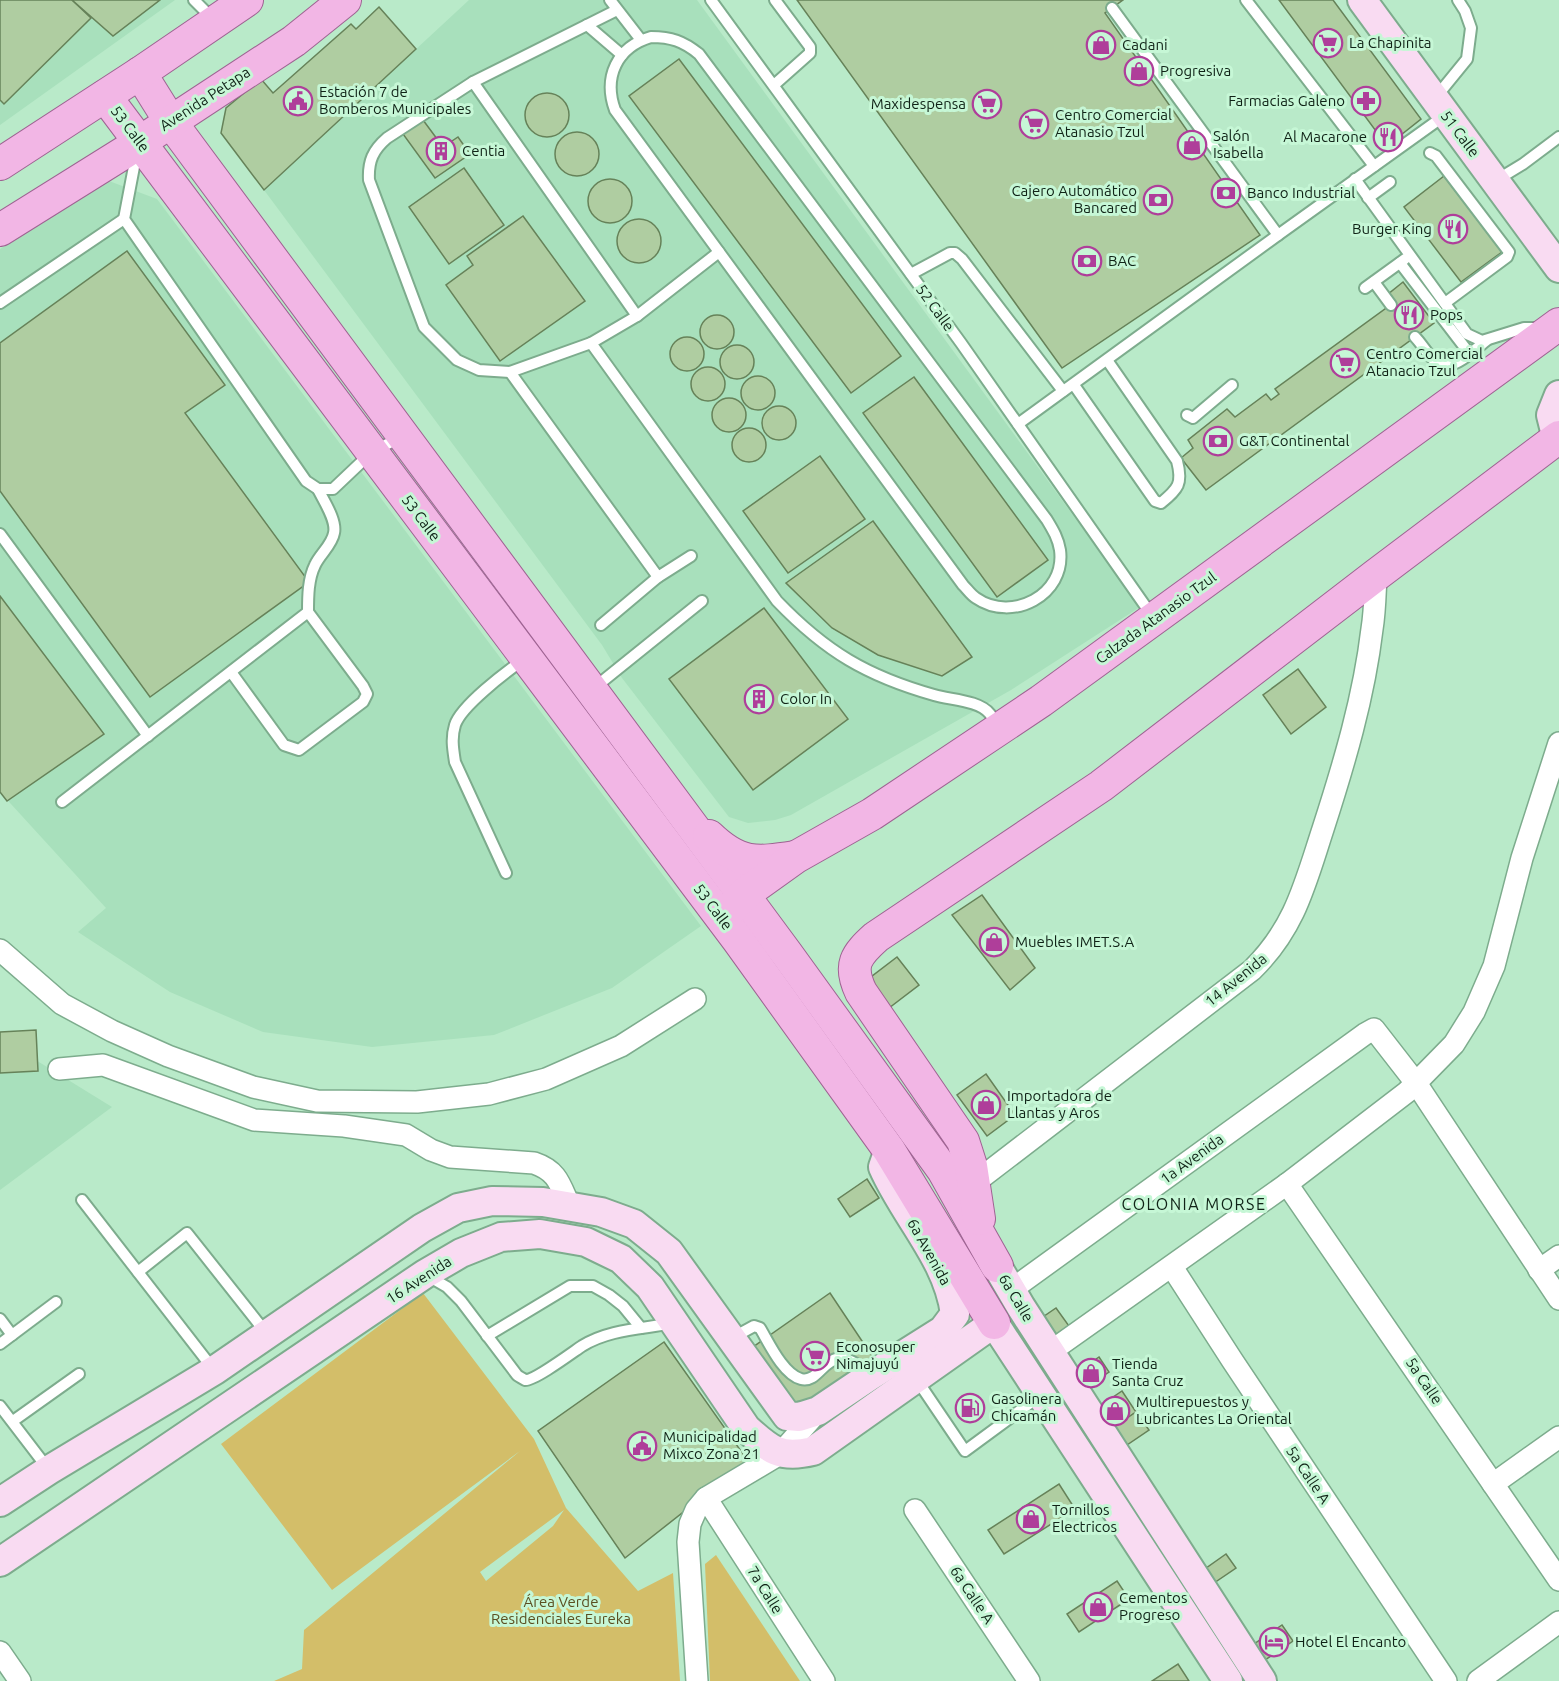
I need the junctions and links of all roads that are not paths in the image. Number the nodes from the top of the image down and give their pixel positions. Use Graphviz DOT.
graph roads {
  1 [pos="194,0"];
  2 [pos="248,0"];
  3 [pos="345,0"];
  4 [pos="610,0"];
  5 [pos="711,0"];
  6 [pos="775,0"];
  7 [pos="1246,0"];
  8 [pos="1362,0"];
  9 [pos="1458,0"];
  10 [pos="1112,8"];
  11 [pos="617,10"];
  12 [pos="216,22"];
  13 [pos="587,25"];
  14 [pos="640,40"];
  15 [pos="622,55"];
  16 [pos="141,73"];
  17 [pos="473,82"];
  18 [pos="774,85"];
  19 [pos="105,96"];
  20 [pos="1439,107"];
  21 [pos="170,121"];
  22 [pos="1559,138"];
  23 [pos="140,142"];
  24 [pos="1430,153"];
  25 [pos="0,164"];
  26 [pos="1374,166"];
  27 [pos="1355,179"];
  28 [pos="1495,181"];
  29 [pos="1390,182"];
  30 [pos="1368,198"];
  31 [pos="124,219"];
  32 [pos="0,230"];
  33 [pos="1278,235"];
  34 [pos="719,252"];
  35 [pos="1410,255"];
  36 [pos="1400,263"];
  37 [pos="1559,267"];
  38 [pos="911,274"];
  39 [pos="0,303"];
  40 [pos="1445,303"];
  41 [pos="1391,305"];
  42 [pos="637,316"];
  43 [pos="1556,326"];
  44 [pos="1415,336"];
  45 [pos="1488,340"];
  46 [pos="591,343"];
  47 [pos="1469,353"];
  48 [pos="1107,360"];
  49 [pos="510,372"];
  50 [pos="1074,385"];
  51 [pos="1232,385"];
  52 [pos="1063,391"];
  53 [pos="1559,395"];
  54 [pos="1187,415"];
  55 [pos="1018,424"];
  56 [pos="404,436"];
  57 [pos="1558,439"];
  58 [pos="372,452"];
  59 [pos="318,489"];
  60 [pos="0,534"];
  61 [pos="690,556"];
  62 [pos="1376,575"];
  63 [pos="658,577"];
  64 [pos="702,601"];
  65 [pos="308,612"];
  66 [pos="1155,619"];
  67 [pos="601,625"];
  68 [pos="541,649"];
  69 [pos="231,672"];
  70 [pos="592,690"];
  71 [pos="998,730"];
  72 [pos="148,736"];
  73 [pos="1559,743"];
  74 [pos="673,801"];
  75 [pos="62,802"];
  76 [pos="796,857"];
  77 [pos="506,873"];
  78 [pos="743,895"];
  79 [pos="762,921"];
  80 [pos="730,929"];
  81 [pos="0,950"];
  82 [pos="695,999"];
  83 [pos="59,1069"];
  84 [pos="1416,1083"];
  85 [pos="889,1150"];
  86 [pos="973,1184"];
  87 [pos="1287,1184"];
  88 [pos="82,1200"];
  89 [pos="570,1207"];
  90 [pos="1559,1256"];
  91 [pos="998,1266"];
  92 [pos="1172,1267"];
  93 [pos="1539,1270"];
  94 [pos="138,1272"];
  95 [pos="425,1274"];
  96 [pos="1559,1299"];
  97 [pos="56,1302"];
  98 [pos="0,1319"];
  99 [pos="675,1323"];
  100 [pos="993,1323"];
  101 [pos="641,1328"];
  102 [pos="267,1334"];
  103 [pos="12,1335"];
  104 [pos="487,1336"];
  105 [pos="731,1339"];
  106 [pos="0,1344"];
  107 [pos="1050,1352"];
  108 [pos="214,1370"];
  109 [pos="79,1374"];
  110 [pos="870,1376"];
  111 [pos="917,1379"];
  112 [pos="1041,1395"];
  113 [pos="0,1406"];
  114 [pos="809,1414"];
  115 [pos="13,1421"];
  116 [pos="1559,1437"];
  117 [pos="780,1454"];
  118 [pos="49,1470"];
  119 [pos="1493,1484"];
  120 [pos="706,1498"];
  121 [pos="0,1502"];
  122 [pos="915,1510"];
  123 [pos="0,1562"];
  124 [pos="1559,1580"];
  125 [pos="1556,1630"];
  126 [pos="0,1652"];
  127 [pos="20,1681"];
  128 [pos="697,1681"];
  129 [pos="824,1681"];
  130 [pos="1029,1681"];
  131 [pos="1228,1681"];
  132 [pos="1262,1681"];
  133 [pos="1446,1681"];
  134 [pos="1478,1681"];
  1 -- 12 [label="lane"];
  2 -- 12 [label="main road"];
  3 -- 21 [label="main road, Avenida Petapa"];
  4 -- 11 [label="lane"];
  5 -- 18 [label="lane, 52 Calle"];
  6 -- 18 [label="lane"];
  7 -- 26 [label="lane"];
  8 -- 20 [label="main road, 51 Calle"];
  9 -- 20 [label="lane"];
  10 -- 33 [label="lane"];
  11 -- 13 [label="lane"];
  11 -- 14 [label="lane"];
  12 -- 16 [label="main road"];
  13 -- 15 [label="lane"];
  13 -- 17 [label="lane"];
  14 -- 15 [label="lane"];
  14 -- 34 [label="lane"];
  15 -- 34 [label="lane"];
  16 -- 19 [label="main road"];
  16 -- 21 [label="main road, 53 Calle"];
  17 -- 42 [label="lane"];
  17 -- 49 [label="lane"];
  18 -- 38 [label="lane, 52 Calle"];
  19 -- 23 [label="main road, 53 Calle"];
  19 -- 25 [label="main road"];
  20 -- 26 [label="lane"];
  20 -- 28 [label="main road, 51 Calle"];
  21 -- 23 [label="main road, Avenida Petapa"];
  21 -- 56 [label="main road, 53 Calle"];
  22 -- 28 [label="lane"];
  23 -- 31 [label="lane"];
  23 -- 32 [label="main road, Avenida Petapa"];
  23 -- 58 [label="main road, 53 Calle"];
  24 -- 40 [label="lane"];
  26 -- 27 [label="lane"];
  27 -- 30 [label="lane"];
  27 -- 33 [label="lane"];
  28 -- 37 [label="main road, 51 Calle"];
  29 -- 30 [label="lane"];
  30 -- 35 [label="lane"];
  31 -- 39 [label="lane"];
  31 -- 59 [label="lane"];
  33 -- 48 [label="lane"];
  34 -- 42 [label="lane"];
  35 -- 36 [label="lane"];
  35 -- 40 [label="lane"];
  36 -- 41 [label="lane"];
  36 -- 47 [label="lane"];
  38 -- 52 [label="lane"];
  38 -- 55 [label="lane, 52 Calle"];
  40 -- 45 [label="lane"];
  42 -- 46 [label="lane"];
  43 -- 45 [label="lane"];
  43 -- 66 [label="main road, Calzada Atanasio Tzul"];
  44 -- 47 [label="lane"];
  45 -- 47 [label="lane"];
  46 -- 49 [label="lane"];
  46 -- 71 [label="lane"];
  48 -- 50 [label="lane"];
  48 -- 50 [label="lane"];
  49 -- 63 [label="lane"];
  50 -- 52 [label="lane"];
  51 -- 54 [label="lane"];
  52 -- 55 [label="lane"];
  53 -- 57 [label="main road"];
  55 -- 66 [label="lane, 52 Calle"];
  56 -- 58 [label="lane"];
  56 -- 68 [label="main road, 53 Calle"];
  57 -- 62 [label="main road"];
  58 -- 59 [label="lane"];
  58 -- 68 [label="main road, 53 Calle"];
  59 -- 65 [label="lane"];
  60 -- 72 [label="lane"];
  61 -- 63 [label="lane"];
  62 -- 86 [label="street, 14 Avenida"];
  62 -- 86 [label="main road"];
  63 -- 67 [label="lane"];
  64 -- 70 [label="lane"];
  65 -- 69 [label="lane"];
  65 -- 69 [label="lane"];
  66 -- 71 [label="main road, Calzada Atanasio Tzul"];
  68 -- 70 [label="main road, 53 Calle"];
  68 -- 77 [label="lane"];
  68 -- 80 [label="main road, 53 Calle"];
  69 -- 72 [label="lane"];
  70 -- 74 [label="main road, 53 Calle"];
  71 -- 76 [label="main road, Calzada Atanasio Tzul"];
  72 -- 75 [label="lane"];
  73 -- 84 [label="street"];
  74 -- 76 [label="main road"];
  74 -- 78 [label="main road, 53 Calle"];
  76 -- 78 [label="main road, Calzada Atanasio Tzul"];
  78 -- 79 [label="main road, 53 Calle"];
  78 -- 80 [label="main road, Calzada Atanasio Tzul"];
  79 -- 91 [label="main road, 6a Calle"];
  80 -- 85 [label="main road"];
  81 -- 82 [label="street"];
  83 -- 89 [label="street"];
  84 -- 87 [label="street"];
  84 -- 91 [label="street, 1a Avenida"];
  84 -- 93 [label="street"];
  85 -- 100 [label="main road"];
  85 -- 110 [label="main road, 6a Avenida"];
  86 -- 91 [label="main road"];
  87 -- 92 [label="street"];
  87 -- 119 [label="street, 5a Calle"];
  88 -- 94 [label="lane"];
  89 -- 102 [label="main road"];
  89 -- 105 [label="main road"];
  90 -- 93 [label="street"];
  91 -- 100 [label="main road"];
  91 -- 107 [label="main road, 6a Calle"];
  92 -- 107 [label="street"];
  92 -- 133 [label="street, 5a Calle A"];
  93 -- 96 [label="street"];
  94 -- 102 [label="lane"];
  94 -- 108 [label="lane"];
  95 -- 99 [label="main road, 16 Avenida"];
  95 -- 104 [label="lane"];
  95 -- 123 [label="main road, 16 Avenida"];
  97 -- 103 [label="lane"];
  98 -- 103 [label="lane"];
  99 -- 101 [label="lane"];
  99 -- 117 [label="main road, 16 Avenida"];
  100 -- 111 [label="main road"];
  100 -- 112 [label="main road"];
  101 -- 104 [label="lane"];
  101 -- 104 [label="lane"];
  102 -- 108 [label="main road"];
  103 -- 106 [label="lane"];
  105 -- 110 [label="lane"];
  105 -- 114 [label="main road"];
  107 -- 132 [label="main road, 6a Calle"];
  108 -- 118 [label="main road"];
  109 -- 115 [label="lane"];
  110 -- 114 [label="main road, 6a Avenida"];
  111 -- 112 [label="lane"];
  111 -- 117 [label="main road"];
  112 -- 131 [label="main road"];
  113 -- 115 [label="lane"];
  114 -- 117 [label="street"];
  115 -- 118 [label="lane"];
  116 -- 119 [label="street"];
  117 -- 120 [label="street"];
  118 -- 121 [label="main road"];
  119 -- 124 [label="street, 5a Calle"];
  120 -- 128 [label="street"];
  120 -- 129 [label="street, 7a Calle"];
  122 -- 130 [label="street, 6a Calle A"];
  125 -- 134 [label="street"];
  126 -- 127 [label="street"];
}
